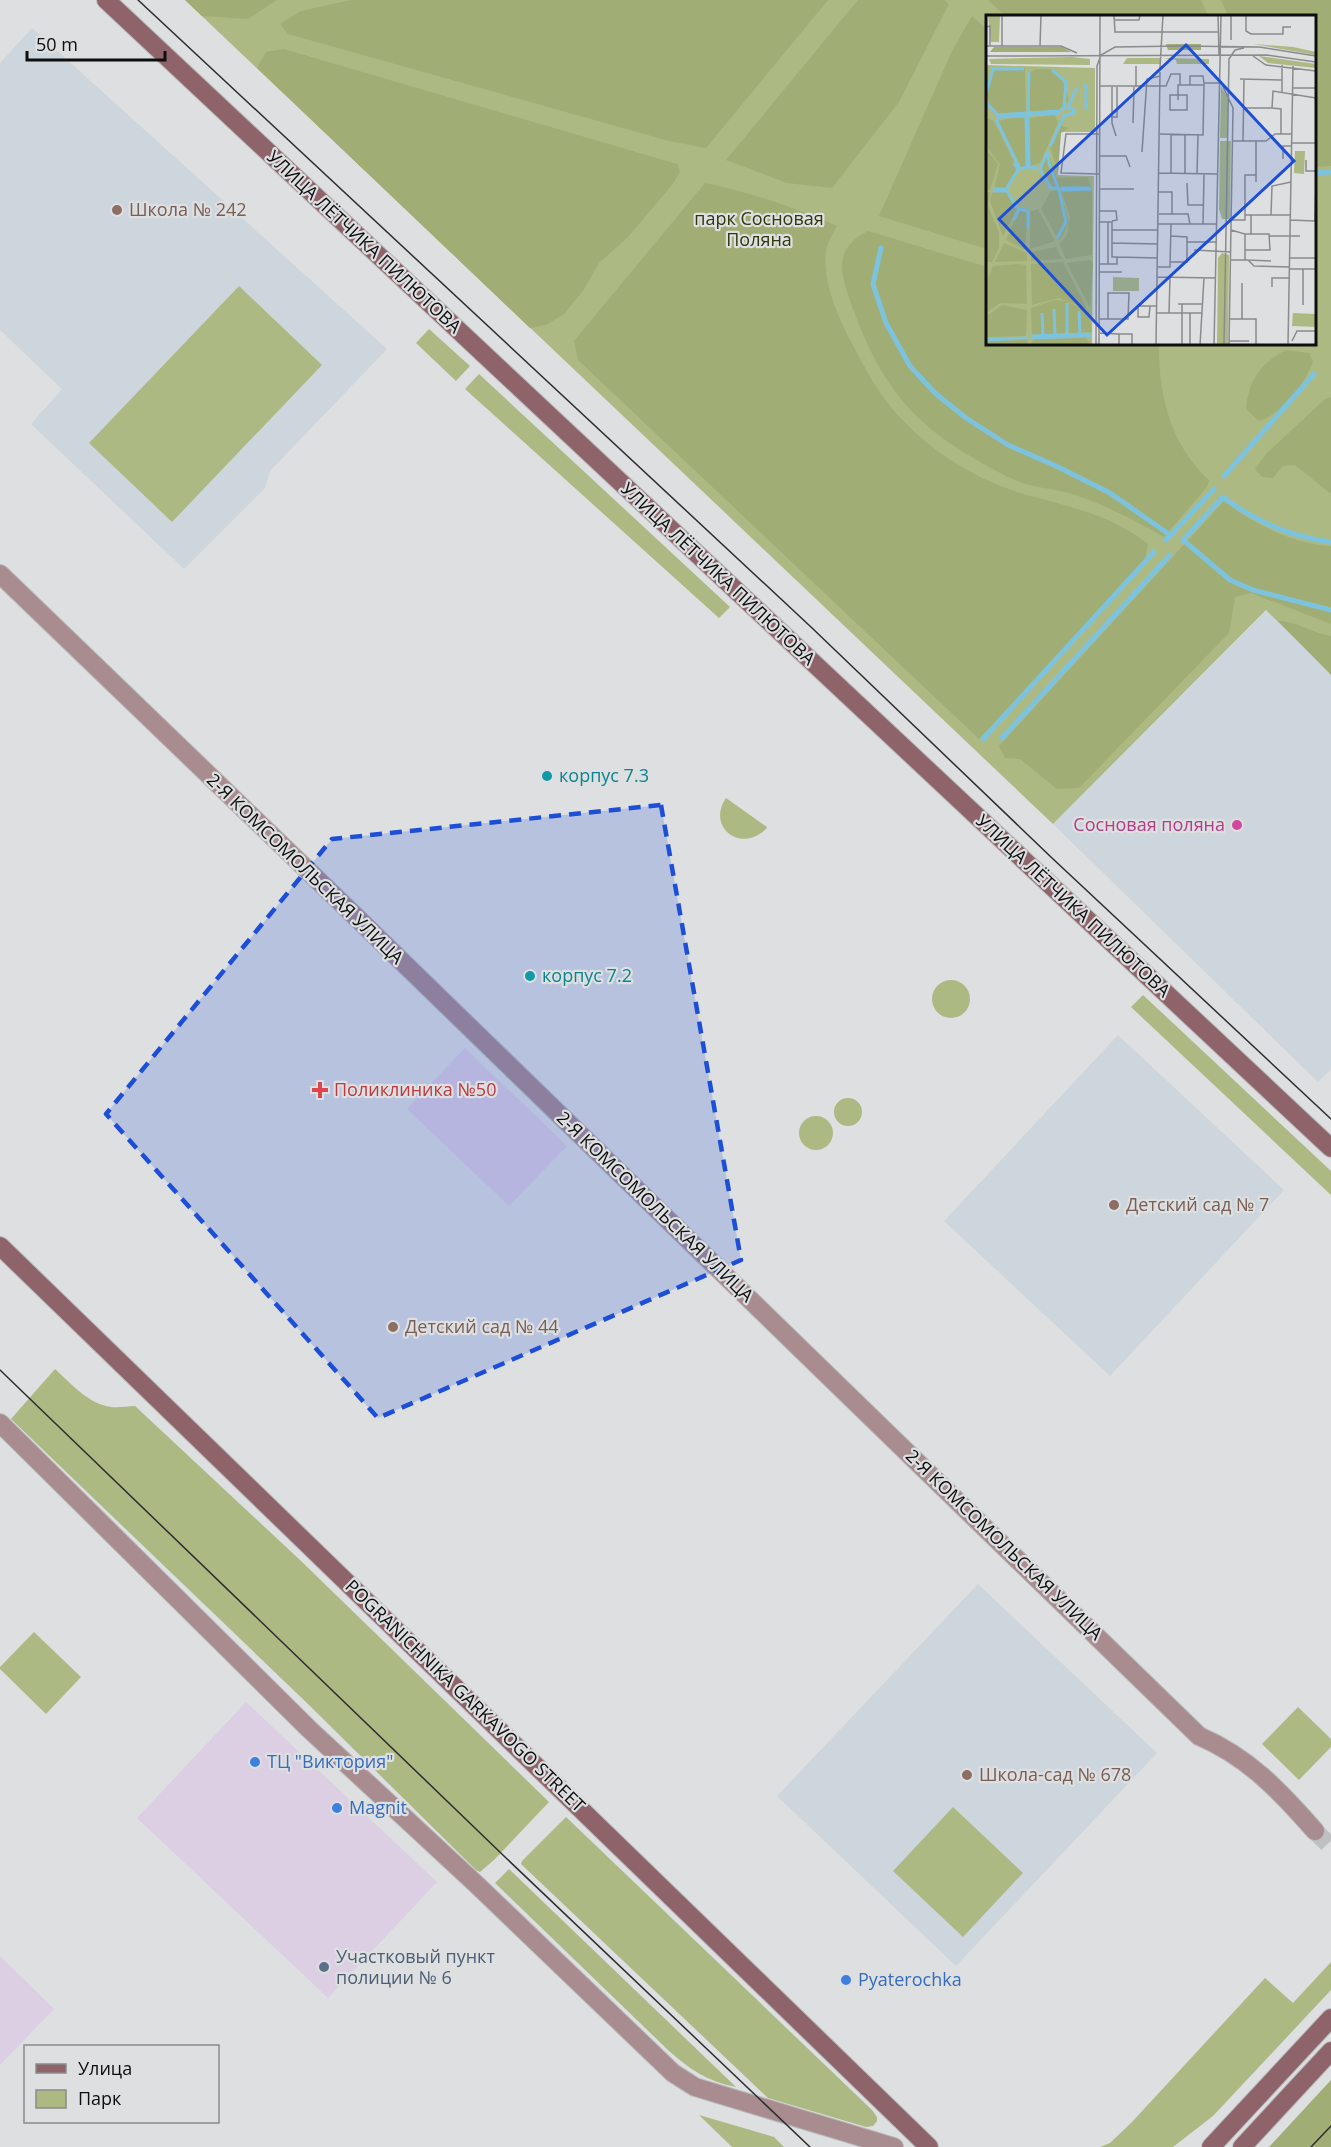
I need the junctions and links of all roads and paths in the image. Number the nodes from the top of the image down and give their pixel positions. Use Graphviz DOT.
graph roads {
  1 [pos="106,0"];
  2 [pos="0,574"];
  3 [pos="1331,1148"];
  4 [pos="0,1246"];
  5 [pos="0,1423"];
  6 [pos="1315,1831"];
  7 [pos="1331,2018"];
  8 [pos="1331,2051"];
  9 [pos="894,2147"];
  10 [pos="929,2147"];
  11 [pos="1211,2147"];
  12 [pos="1242,2147"];
  1 -- 3 [label="street, УЛИЦА ЛЁТЧИКА ПИЛЮТОВА"];
  2 -- 6 [label="street, 2-Я КОМСОМОЛЬСКАЯ УЛИЦА"];
  4 -- 10 [label="street, POGRANICHNIKA GARKAVOGO STREET"];
  5 -- 9 [label="street"];
  7 -- 11 [label="street"];
  8 -- 12 [label="street"];
}
